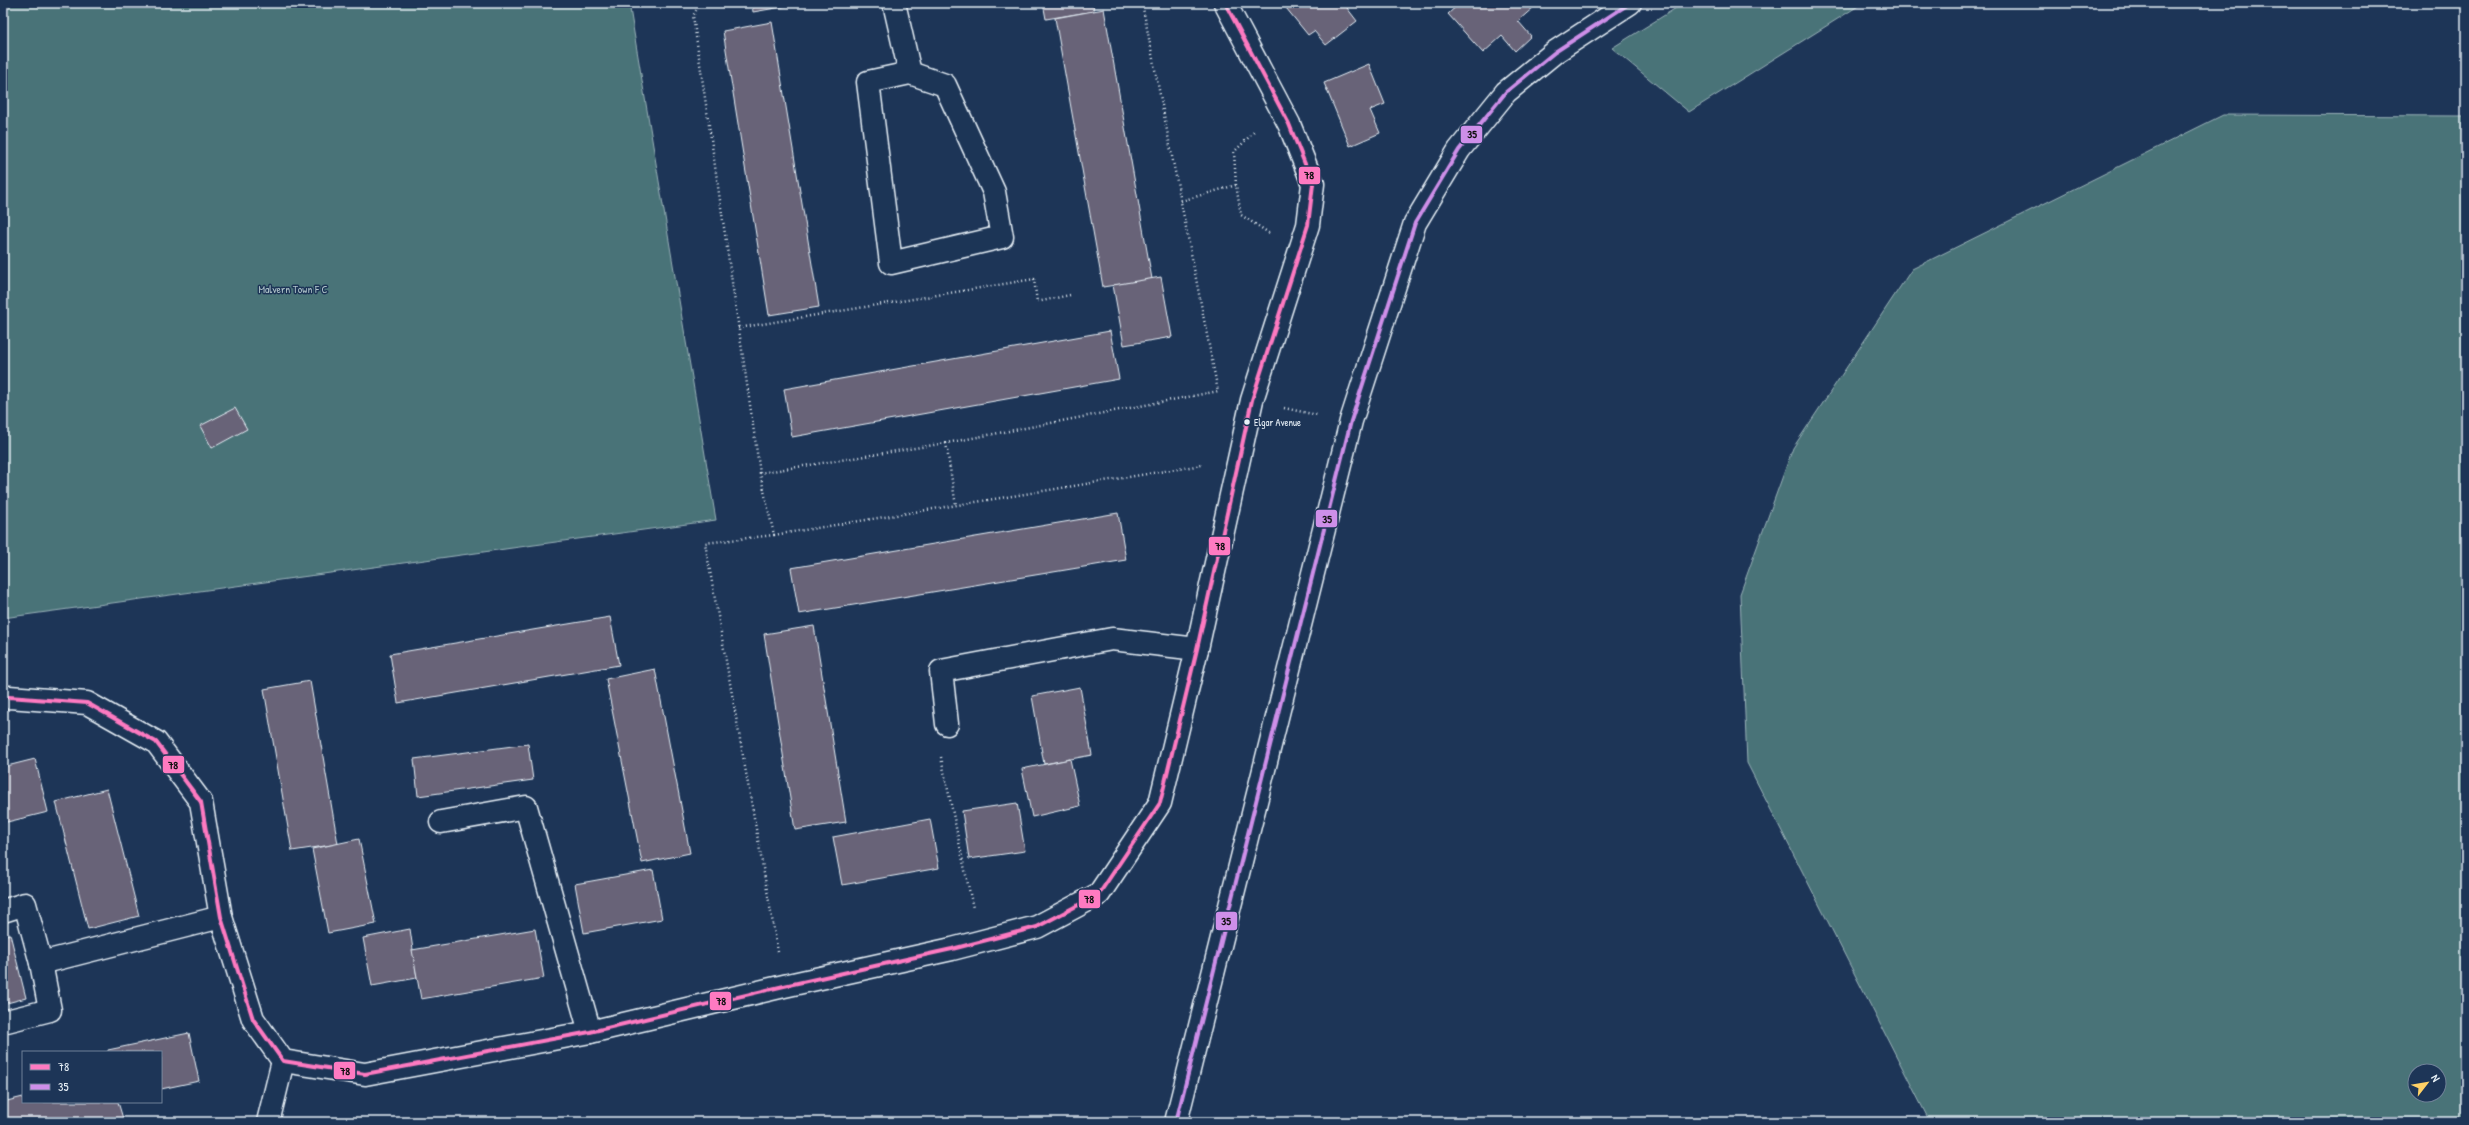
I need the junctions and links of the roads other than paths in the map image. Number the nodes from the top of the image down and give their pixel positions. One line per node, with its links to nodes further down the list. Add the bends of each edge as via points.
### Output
1 (894, 3): 4 (street)
2 (1225, 3): 5 (street, via 1283,113 1313,184 1308,225 1255,392 1238,458)
3 (1630, 3): 16 (street, via 1555,52 1506,92 1459,150 1415,223 1351,421)
4 (910, 73): 4 (street, via 868,82 891,263 1002,237 994,192 946,85)
5 (1197, 649): 7 (street, via 1112,639 941,671); 13 (street, via 1160,803 1099,894 1037,927)
6 (3, 698): 10 (street, via 87,703 156,742 201,802)
7 (948, 724)
8 (441, 822): 13 (street, via 526,807)
9 (3, 911): 11 (street, via 25,904)
10 (221, 917): 11 (street); 14 (street, via 253,1019)
11 (41, 963): 12 (street, via 50,1010)
12 (3, 1022)
13 (590, 1032): 14 (street, via 365,1074)
14 (283, 1061): 15 (street)
15 (268, 1122)
16 (1176, 1122)

